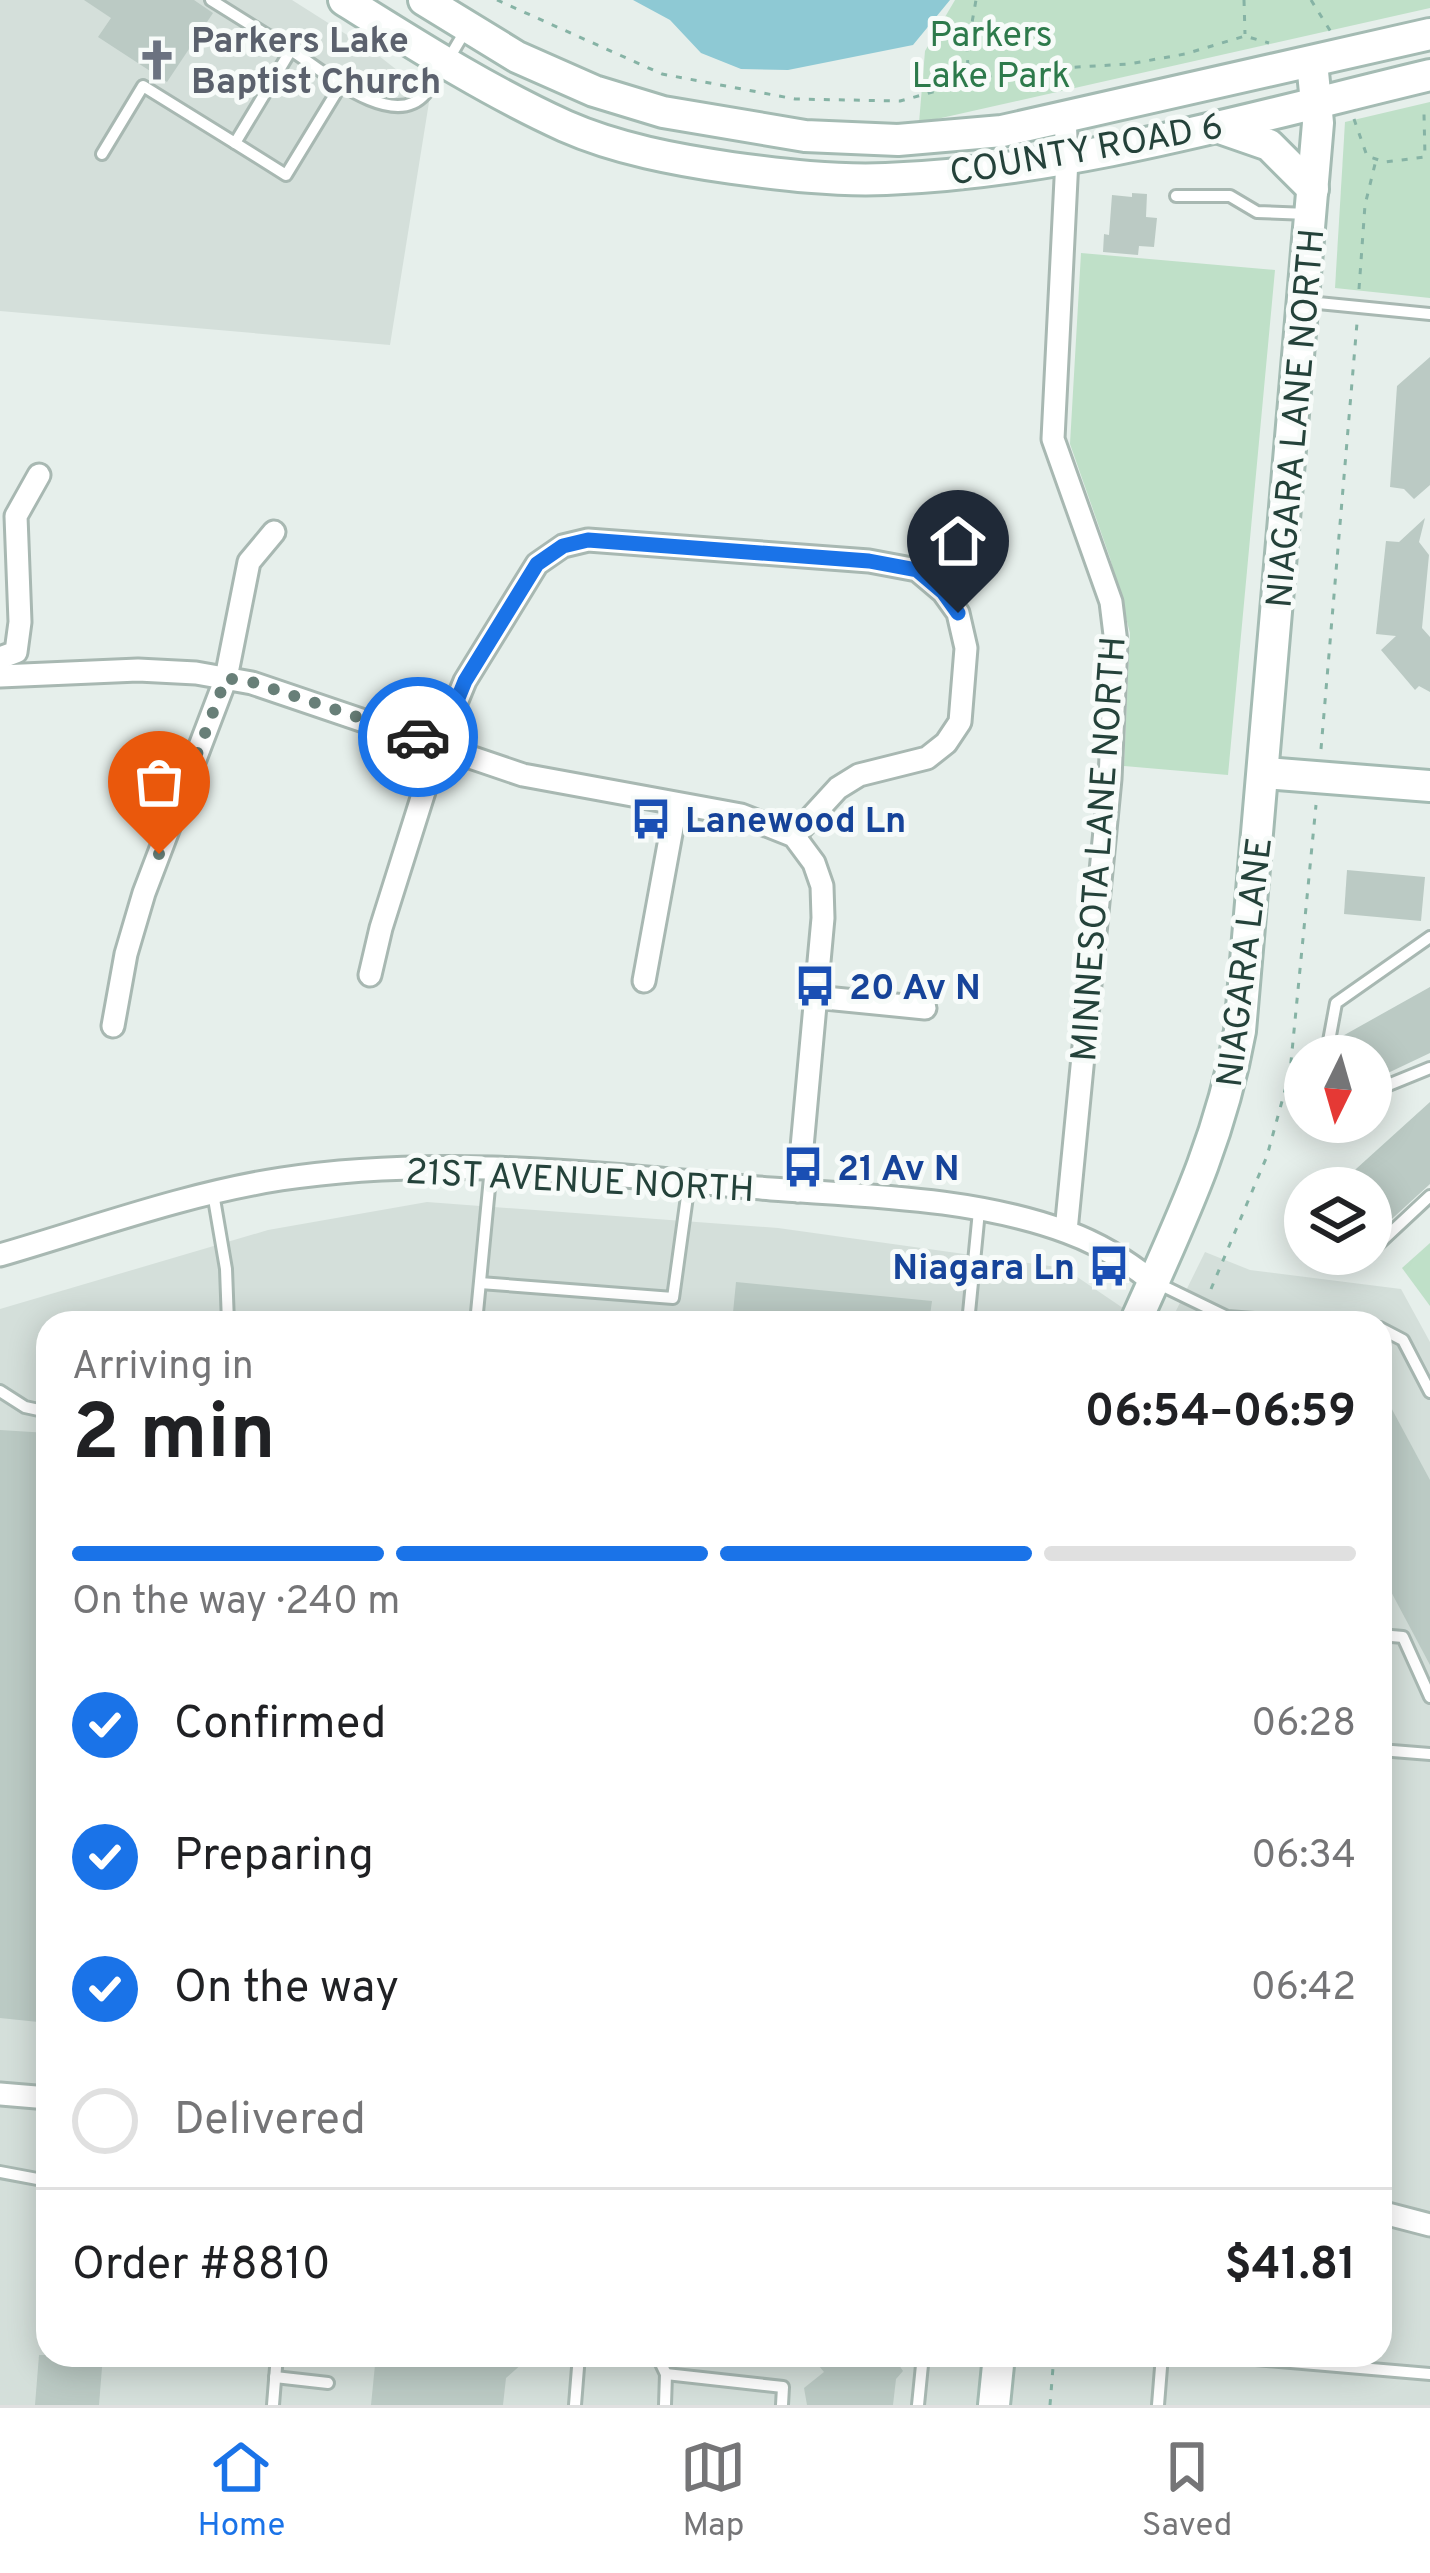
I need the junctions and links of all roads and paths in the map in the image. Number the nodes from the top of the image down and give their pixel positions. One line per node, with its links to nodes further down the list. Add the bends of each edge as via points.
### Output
1 (211, 0): 12 (lane)
2 (344, 0): 14 (main road, COUNTY ROAD 6)
3 (424, 0): 8 (main road, COUNTY ROAD 6)
4 (497, 0): 17 (path, via 662,74 796,99 899,101)
5 (976, 0): 17 (path)
6 (1244, 0): 10 (path)
7 (1311, 0): 11 (path)
8 (468, 27): 14 (lane); 22 (main road, COUNTY ROAD 6, via 594,92 731,126 898,140)
9 (1430, 34): 15 (main road, COUNTY ROAD 6)
10 (1245, 36): 13 (path); 17 (path, via 1129,64 1009,71)
11 (1336, 38)
12 (291, 50): 18 (lane); 24 (lane)
13 (1279, 52)
14 (445, 62): 18 (lane, via 422,98 405,107 390,108); 27 (main road, COUNTY ROAD 6, via 568,128 703,164 884,179)
15 (1312, 62): 19 (main road, NIAGARA LANE NORTH); 22 (main road, COUNTY ROAD 6)
16 (1430, 75): 19 (main road, COUNTY ROAD 6)
17 (970, 82)
18 (342, 83): 24 (lane, via 286,175)
19 (1317, 102): 23 (main road, COUNTY ROAD 6); 30 (main road, NIAGARA LANE NORTH)
20 (1349, 113): 28 (path)
21 (1424, 114): 26 (path)
22 (1065, 117): 27 (street, MINNESOTA LANE NORTH)
23 (1213, 126): 27 (main road, COUNTY ROAD 6); 30 (main road, via 1269,146)
24 (235, 143): 25 (lane, via 143,86)
25 (102, 154)
26 (1428, 158): 28 (path)
27 (1067, 159): 61 (street, MINNESOTA LANE NORTH, via 1053,439 1111,602 1116,643)
28 (1376, 160): 32 (path)
29 (1176, 196): 30 (lane, via 1230,196 1257,212)
30 (1312, 202): 31 (main road, NIAGARA LANE NORTH)
31 (1304, 302): 32 (lane); 41 (main road, NIAGARA LANE NORTH)
32 (1358, 306): 33 (lane); 40 (path)
33 (1430, 314)
34 (39, 476): 36 (street, via 16,516 16,652)
35 (274, 532): 38 (street, via 249,562)
36 (0, 658)
37 (0, 676): 38 (street, via 138,670)
38 (226, 678): 39 (street); 51 (street, via 143,893)
39 (439, 745): 44 (street, via 523,775); 45 (street, via 465,681 537,564 563,546 588,540 917,570 958,613 966,648 960,722 927,758 838,788); 47 (street)
40 (1321, 749)
41 (1264, 773): 42 (main road); 64 (main road, NIAGARA LANE, via 1231,1081 1209,1156)
42 (1430, 786)
43 (1316, 803): 66 (path, via 1287,1090)
44 (676, 806): 45 (street, via 741,815); 48 (street)
45 (794, 836): 49 (street, via 822,886)
46 (1430, 937): 52 (lane, via 1336,1003)
47 (370, 975)
48 (644, 981)
49 (815, 998): 50 (street); 57 (street)
50 (925, 1008)
51 (113, 1026)
52 (1330, 1035)
53 (1430, 1068): 54 (lane)
54 (1392, 1083)
55 (491, 1167): 56 (street, 21ST AVENUE NORTH); 58 (street, 21ST AVENUE NORTH, via 367,1169); 65 (lane)
56 (689, 1182): 57 (street, 21ST AVENUE NORTH); 65 (lane, via 673,1298)
57 (798, 1191): 60 (street, 21ST AVENUE NORTH)
58 (213, 1193): 63 (street, 21ST AVENUE NORTH); 67 (lane)
59 (1430, 1196): 62 (lane)
60 (979, 1211): 61 (street, 21ST AVENUE NORTH); 69 (lane)
61 (1066, 1232): 64 (street, 21ST AVENUE NORTH, via 1123,1256)
62 (1392, 1232)
63 (0, 1255)
64 (1153, 1282): 66 (lane); 70 (main road)
65 (480, 1283): 68 (lane)
66 (1202, 1308): 71 (lane)
67 (228, 1311)
68 (477, 1311)
69 (969, 1311)
70 (1140, 1311)
71 (1208, 1311)
72 (1392, 1334): 74 (lane, via 1403,1340)
73 (0, 1391): 75 (lane)
74 (1430, 1392)
75 (36, 1409)
76 (1392, 1636): 77 (lane, via 1403,1637)
77 (1430, 1697)
78 (1392, 1751): 79 (lane)
79 (1430, 1754)
80 (0, 2094): 81 (street)
81 (36, 2097)
82 (0, 2172): 83 (lane)
83 (36, 2179)
84 (1392, 2215): 85 (street)
85 (1430, 2224)
86 (276, 2367): 96 (lane)
87 (578, 2367): 99 (lane)
88 (663, 2367): 94 (lane)
89 (922, 2367): 102 (lane)
90 (997, 2367): 103 (main road)
91 (1053, 2367): 104 (path)
92 (1161, 2367): 105 (lane)
93 (1349, 2367): 95 (lane)
94 (666, 2374): 100 (lane); 101 (lane, via 783,2387)
95 (1430, 2374)
96 (275, 2377): 97 (lane); 98 (lane)
97 (328, 2383)
98 (273, 2405)
99 (575, 2405)
100 (665, 2405)
101 (782, 2405)
102 (919, 2405)
103 (994, 2405)
104 (1050, 2405)
105 (1158, 2405)

